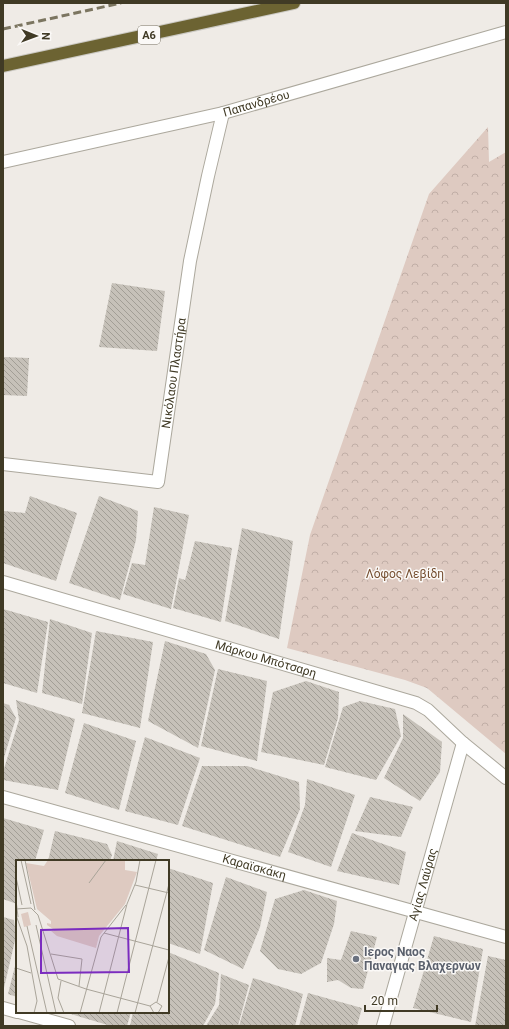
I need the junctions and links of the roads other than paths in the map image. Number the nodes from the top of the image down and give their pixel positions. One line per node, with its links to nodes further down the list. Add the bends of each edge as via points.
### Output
1 (294, 3): 3 (highway, Α6)
2 (506, 32): 4 (street, Παπανδρέου)
3 (3, 66)
4 (223, 113): 5 (street, Παπανδρέου); 6 (street, Νικόλαου Πλαστήρα, via 190,261 158,482)
5 (3, 162)
6 (3, 464)
7 (3, 582): 8 (street, Μάρκου Μπότσαρη, via 416,703 428,710)
8 (463, 743): 9 (street, Μάρκου Μπότσαρη); 11 (street, Αγίας Λαύρας)
9 (506, 778)
10 (3, 797): 11 (street, Καραϊσκάκη)
11 (415, 912): 12 (street, Καραϊσκάκη); 17 (street, Αγίας Λαύρας)
12 (506, 938)
13 (3, 1008): 14 (street)
14 (16, 1011)
15 (22, 1013): 16 (street)
16 (69, 1026)
17 (383, 1026)

